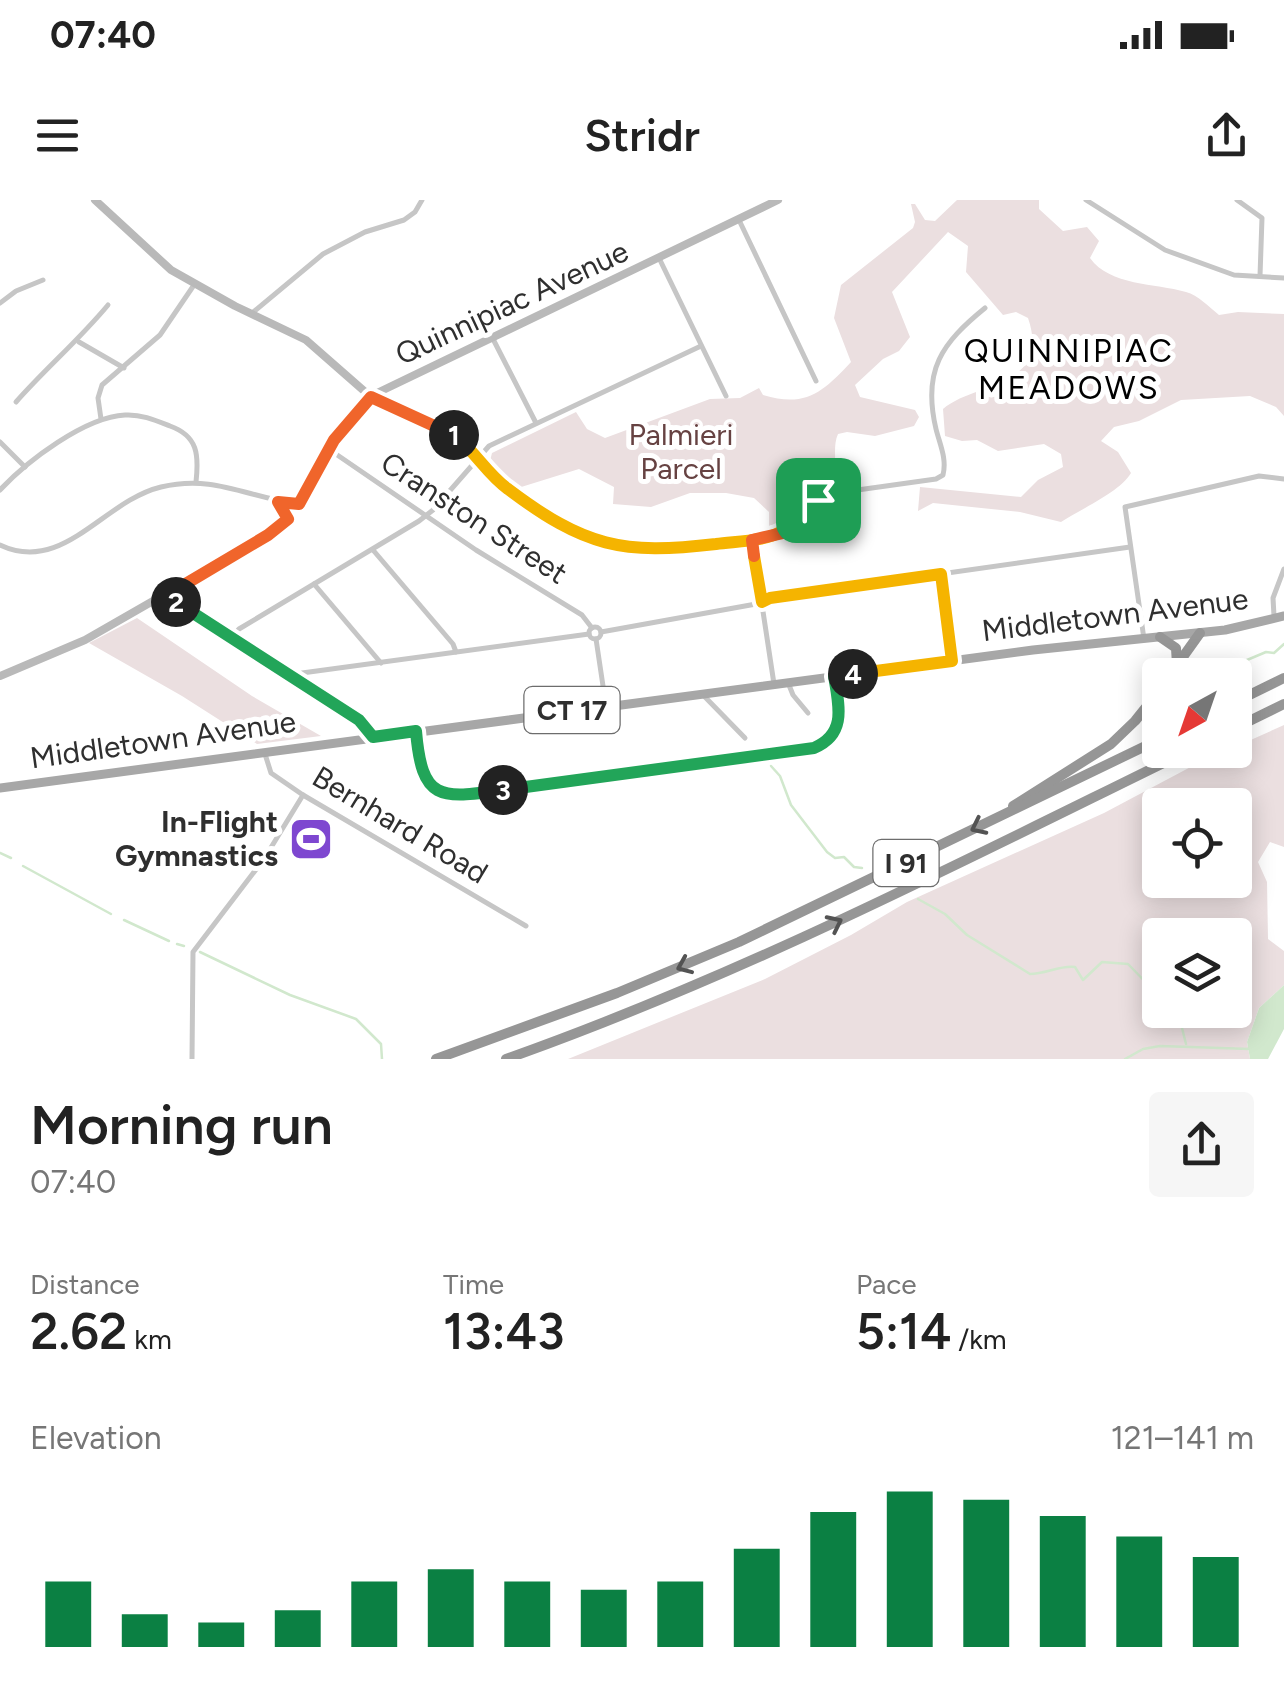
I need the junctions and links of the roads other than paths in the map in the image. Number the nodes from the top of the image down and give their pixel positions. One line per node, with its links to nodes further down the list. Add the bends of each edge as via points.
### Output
1 (95, 200): 11 (main road, via 157,260)
2 (422, 200): 15 (street, via 404,220 323,254)
3 (778, 200): 6 (main road, Quinnipiac Avenue)
4 (1086, 200): 8 (street, via 1165,250 1234,275)
5 (1237, 200): 8 (street, via 1262,218)
6 (739, 220): 7 (main road, Quinnipiac Avenue); 20 (street)
7 (659, 258): 16 (main road, Quinnipiac Avenue); 18 (street)
8 (1260, 276): 9 (street)
9 (1284, 278)
10 (44, 280): 12 (street)
11 (194, 285): 15 (main road); 19 (street, via 160,335)
12 (0, 303)
13 (108, 305): 17 (street)
14 (986, 308): 37 (street, via 950,339 934,375 944,474 832,493 818,500 798,529)
15 (252, 314): 22 (main road, via 306,340)
16 (492, 336): 22 (main road, Quinnipiac Avenue); 25 (street)
17 (78, 341): 19 (street); 23 (street)
18 (702, 346): 21 (street); 25 (street)
19 (124, 368): 24 (street, via 99,392)
20 (816, 381)
21 (726, 396)
22 (371, 397): 27 (main road, Quinnipiac Avenue); 28 (street, via 454,435)
23 (16, 402)
24 (102, 419): 29 (street); 31 (street, via 146,417 181,430 198,453)
25 (536, 424): 28 (street)
26 (0, 442): 29 (street)
27 (329, 449): 34 (main road, Quinnipiac Avenue); 35 (street, Cranston Street)
28 (477, 458): 35 (street); 37 (street, via 520,498 599,542 658,550)
29 (25, 467): 32 (street)
30 (1284, 479): 39 (street, via 1259,476 1125,507)
31 (196, 482): 33 (street); 38 (street, via 133,497 51,551 25,554)
32 (0, 490)
33 (278, 502): 34 (street); 36 (street)
34 (299, 504): 36 (main road, Quinnipiac Avenue)
35 (428, 514): 40 (street); 47 (street, Cranston Street, via 582,615)
36 (288, 519): 44 (main road, Quinnipiac Avenue)
37 (752, 540): 45 (street)
38 (0, 545)
39 (1130, 548): 42 (street); 52 (street)
40 (372, 550): 43 (street); 54 (street)
41 (1284, 569): 46 (street, via 1273,598)
42 (941, 574): 45 (street); 57 (street)
43 (314, 584): 51 (street); 58 (street)
44 (167, 595): 51 (street); 59 (main road, Quinnipiac Avenue)
45 (762, 602): 48 (street); 64 (street)
46 (1279, 618): 49 (main road, Middletown Avenue / CT 17)
47 (590, 631): 48 (street); 53 (street); 54 (street)
48 (601, 632): 53 (street)
49 (1200, 633): 50 (main road, Middletown Avenue / CT 17); 56 (highway)
50 (1160, 637): 52 (main road, Middletown Avenue / CT 17); 55 (highway, via 1176,648)
51 (231, 638): 62 (street)
52 (1144, 638): 57 (main road, Middletown Avenue / CT 17)
53 (596, 640): 68 (street)
54 (456, 652): 58 (street)
55 (1175, 658)
56 (1182, 658)
57 (952, 661): 60 (main road, Middletown Avenue / CT 17)
58 (381, 663): 62 (street)
59 (0, 676)
60 (834, 676): 63 (main road, Middletown Avenue / CT 17); 72 (street, via 838,725 814,748 467,795 443,793 425,779)
61 (1284, 678): 66 (highway)
62 (295, 679): 73 (street, via 359,720)
63 (788, 682): 64 (main road, Middletown Avenue / CT 17); 69 (street)
64 (774, 684): 65 (main road, Middletown Avenue / CT 17)
65 (702, 694): 68 (main road, Middletown Avenue / CT 17); 74 (street)
66 (1252, 694)
67 (1284, 704): 71 (highway)
68 (606, 706): 72 (main road, Middletown Avenue / CT 17)
69 (808, 713)
70 (1142, 714): 80 (highway, via 1111,744)
71 (1252, 720)
72 (416, 731): 73 (main road, Middletown Avenue / CT 17)
73 (373, 737): 76 (main road, Middletown Avenue / CT 17)
74 (746, 738)
75 (1142, 747): 80 (highway, I 91)
76 (265, 752): 78 (main road, Middletown Avenue / CT 17); 79 (street, Bernhard Road, via 271,772)
77 (1153, 768): 84 (highway, I 91, one-way to 77, via 764,956)
78 (0, 788)
79 (302, 795): 81 (street, Bernhard Road); 82 (street, via 264,859 193,952)
80 (1007, 813): 83 (highway, I 91, one-way to 83, via 690,964)
81 (526, 926)
82 (192, 1059)
83 (436, 1059)
84 (506, 1059)

